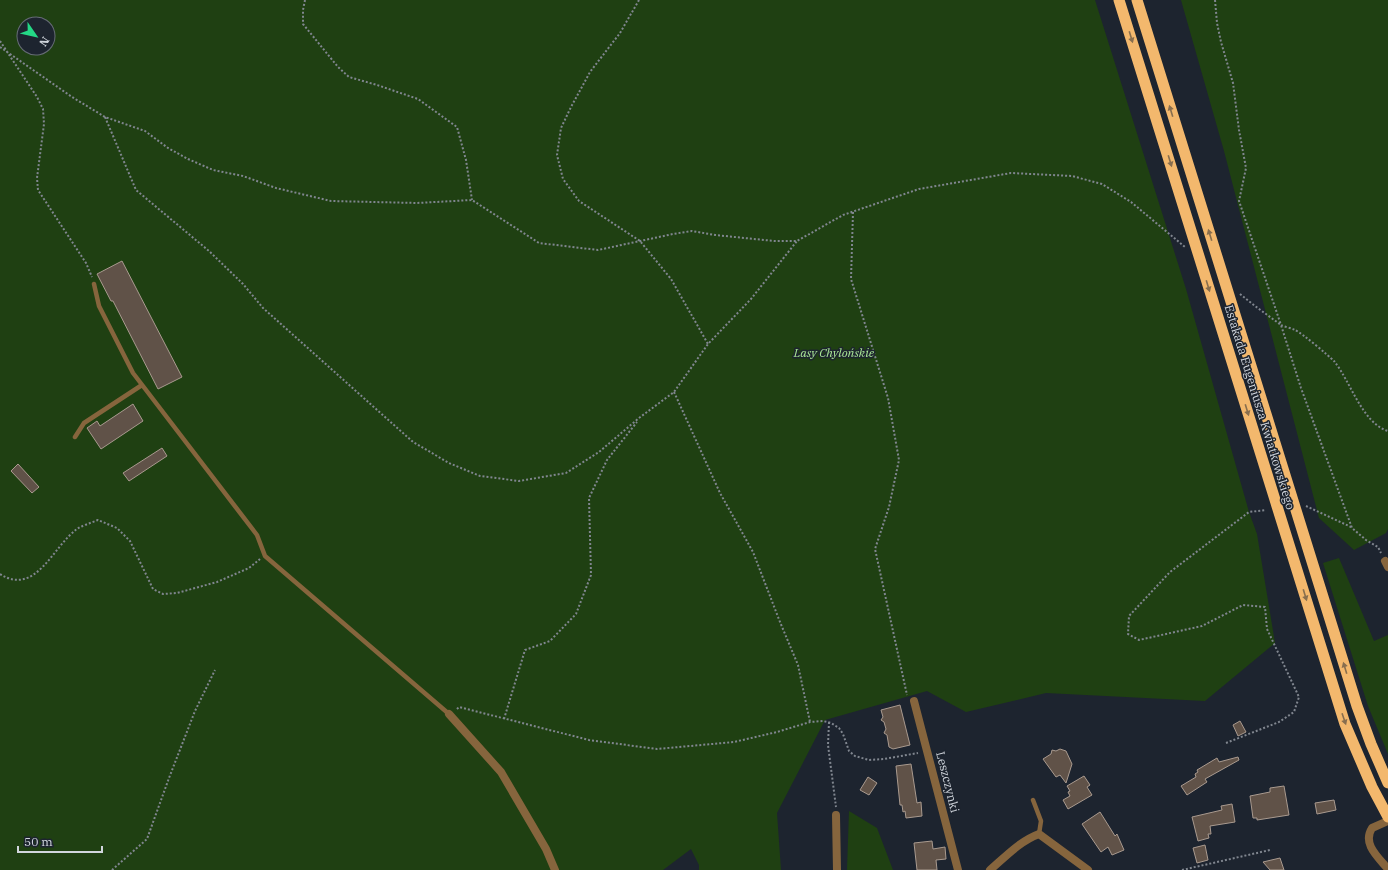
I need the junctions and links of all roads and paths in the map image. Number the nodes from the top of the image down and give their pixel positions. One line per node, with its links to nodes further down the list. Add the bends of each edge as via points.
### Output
1 (305, 0): 10 (path, via 303,24 349,77 418,99 457,127 466,160)
2 (639, 0): 12 (path, via 620,33 590,72 570,107 561,128 557,155 563,179 579,201)
3 (1119, 0): 41 (highway, Estakada Eugeniusza Kwiatkowskiego, one-way to 41, via 1343,716 1372,787)
4 (1137, 0): 38 (highway, Estakada Eugeniusza Kwiatkowskiego, one-way to 4, via 1357,706)
5 (1215, 0): 17 (path, via 1217,23 1232,83 1246,168 1239,201)
6 (0, 41): 8 (path)
7 (0, 47): 8 (path)
8 (8, 52): 9 (path); 15 (path, via 43,109 38,190 86,263)
9 (105, 117): 10 (path, via 145,132 168,148 213,170 243,176 276,188 331,202 416,203); 21 (path, via 136,190 209,251 263,308 413,442 449,463 480,476 519,481 566,473 599,452)
10 (472, 200): 12 (path, via 539,243 598,250)
11 (853, 212): 13 (path); 14 (path, via 919,189 1011,173 1072,176 1102,184 1131,202); 31 (path, via 852,280 888,398 899,460 889,507 875,549 907,696 912,696)
12 (640, 240): 13 (path, via 692,230 774,241); 18 (path, via 671,279)
13 (797, 241): 18 (path, via 751,299)
14 (1187, 249)
15 (94, 284): 19 (lane, via 99,306 133,373)
16 (1238, 292): 17 (path)
17 (1281, 325): 22 (path, via 1296,331 1333,361 1367,416); 26 (path)
18 (708, 344): 20 (path)
19 (142, 385): 23 (lane, via 84,423); 27 (lane, via 257,535)
20 (674, 392): 21 (path); 34 (path, via 720,493 754,552 798,665)
21 (639, 418): 33 (path, via 608,460 589,498 591,575 576,614 550,641 525,650)
22 (1388, 431)
23 (75, 437)
24 (1304, 505): 26 (path)
25 (1272, 509): 36 (path, via 1249,512 1170,572 1130,616 1128,634 1139,640 1202,626 1243,605 1265,607 1267,629 1299,696 1294,712 1279,722)
26 (1352, 528): 28 (path, via 1378,547)
27 (265, 556): 29 (path, via 249,568 217,582 177,593 163,594 153,589 130,541 117,528 98,520 78,528 64,540 42,568 25,580 9,579); 32 (lane)
28 (1386, 564)
29 (0, 574)
30 (215, 670): 46 (path, via 195,711 147,839)
31 (914, 701): 37 (street, Leszczynki)
32 (449, 714): 33 (path, via 459,707); 47 (street, via 501,772 546,849)
33 (504, 719): 34 (path, via 589,740 657,749 734,742)
34 (810, 722): 35 (path)
35 (829, 722): 37 (path, via 839,728 855,756 868,760); 40 (path, via 828,745)
36 (1226, 743)
37 (927, 752): 49 (street, Leszczynki)
38 (1388, 783)
39 (1033, 800): 43 (lane, via 1041,821)
40 (836, 815): 48 (street)
41 (1388, 817)
42 (1388, 821): 45 (street, via 1372,828 1368,839 1370,846)
43 (1039, 834): 50 (street, via 1031,837); 51 (street)
44 (1270, 850): 52 (path)
45 (1388, 869)
46 (112, 870)
47 (555, 870)
48 (837, 870)
49 (958, 870)
50 (990, 870)
51 (1088, 870)
52 (1182, 870)

